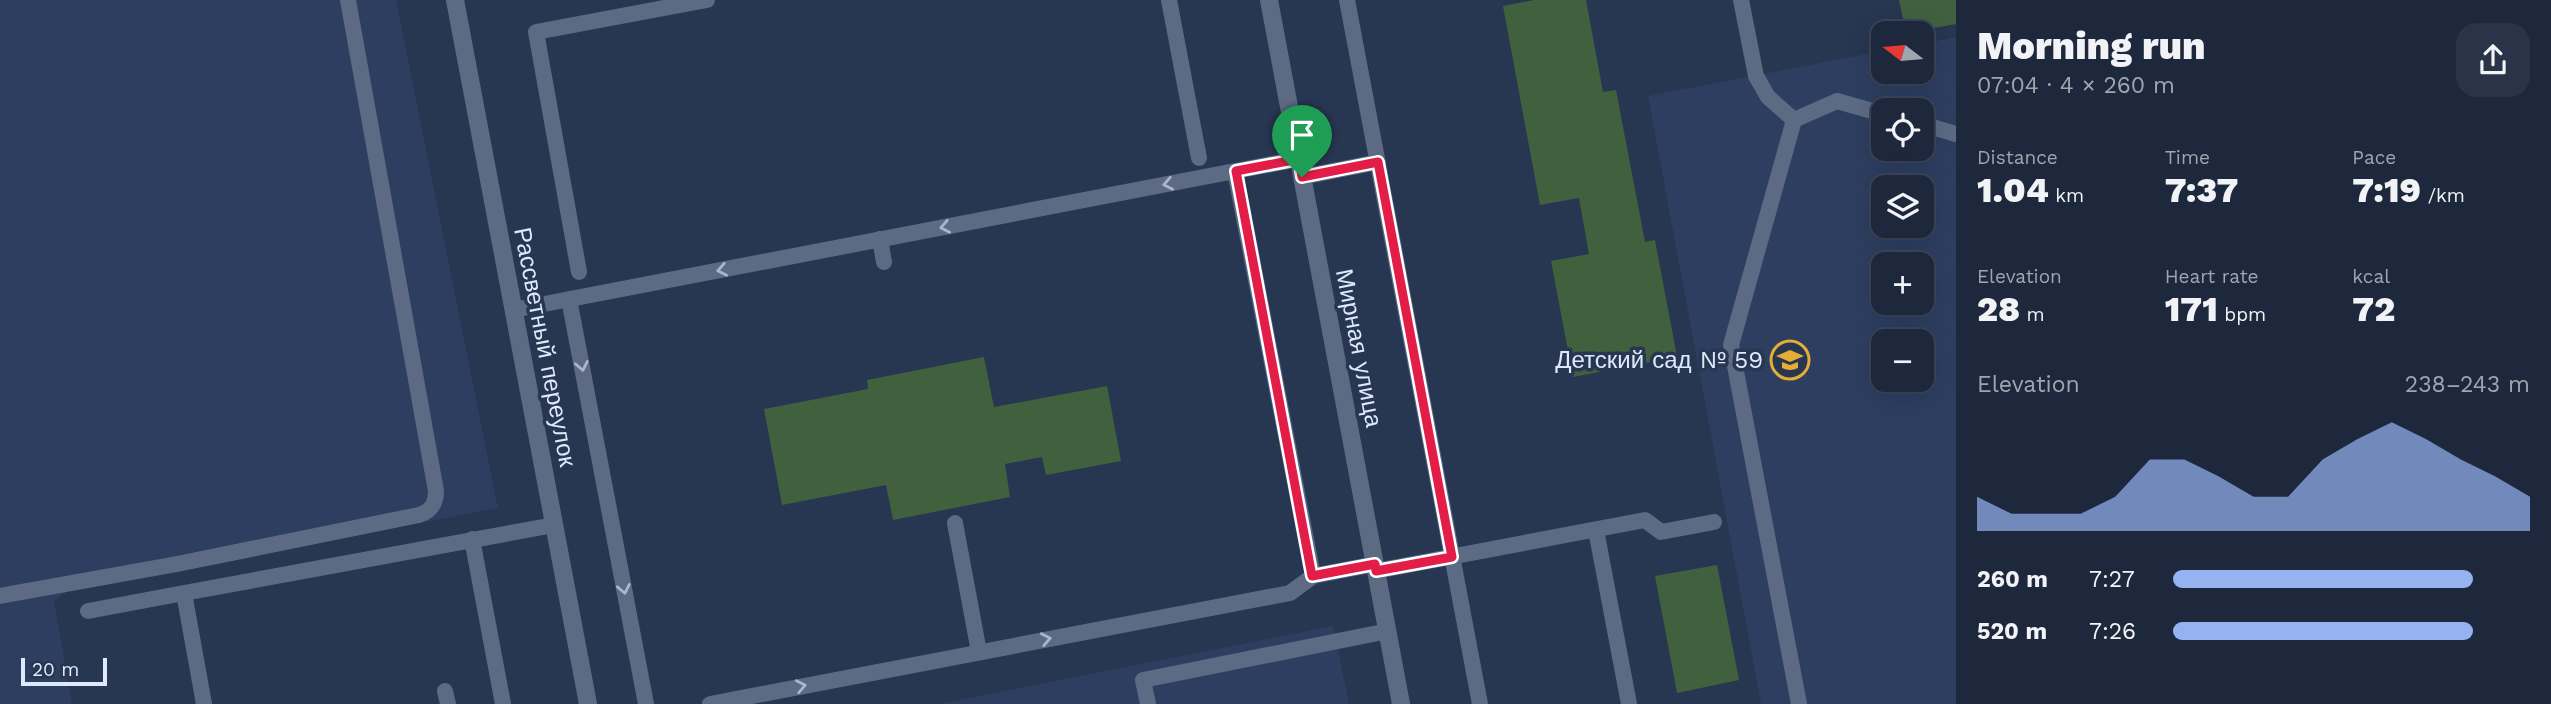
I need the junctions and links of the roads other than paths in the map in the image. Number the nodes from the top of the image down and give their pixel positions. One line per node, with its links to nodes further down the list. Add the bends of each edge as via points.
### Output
1 (348, 0): 30 (lane, via 436,491 434,504 419,515)
2 (455, 0): 20 (street, Рассветный переулок)
3 (707, 0): 18 (lane, via 536,32)
4 (1169, 0): 12 (lane)
5 (1269, 0): 14 (street, Мирная улица)
6 (1347, 0): 13 (lane)
7 (1741, 0): 9 (lane, via 1756,76 1768,97)
8 (1871, 111): 9 (lane, via 1837,101)
9 (1794, 120): 43 (lane, via 1731,345)
10 (1934, 128): 11 (lane)
11 (1956, 134)
12 (1199, 158)
13 (1378, 162): 14 (lane); 26 (lane)
14 (1301, 168): 15 (lane); 27 (street, Мирная улица)
15 (1236, 171): 16 (lane, one-way to 16); 28 (lane)
16 (880, 239): 17 (lane); 19 (lane, one-way to 19)
17 (884, 262)
18 (579, 272)
19 (569, 299): 20 (lane); 37 (lane, one-way to 37)
20 (513, 310): 23 (street, Рассветный переулок)
21 (1714, 522): 24 (lane, via 1661,532 1645,520)
22 (955, 523): 33 (lane)
23 (554, 524): 25 (lane); 36 (street, Рассветный переулок)
24 (1596, 530): 26 (lane); 42 (lane)
25 (472, 540): 29 (lane); 35 (lane)
26 (1452, 557): 27 (lane); 41 (lane)
27 (1376, 568): 28 (lane); 32 (street, Мирная улица)
28 (1312, 576): 33 (lane, one-way to 28, via 1290,593)
29 (184, 593): 31 (lane); 34 (lane)
30 (0, 596)
31 (88, 611)
32 (1388, 631): 39 (lane, via 1143,680); 40 (street, Мирная улица)
33 (979, 652): 38 (lane, one-way to 33)
34 (204, 704)
35 (503, 704)
36 (588, 704)
37 (646, 704)
38 (710, 704)
39 (1147, 704)
40 (1401, 704)
41 (1480, 704)
42 (1629, 704)
43 (1799, 704)

